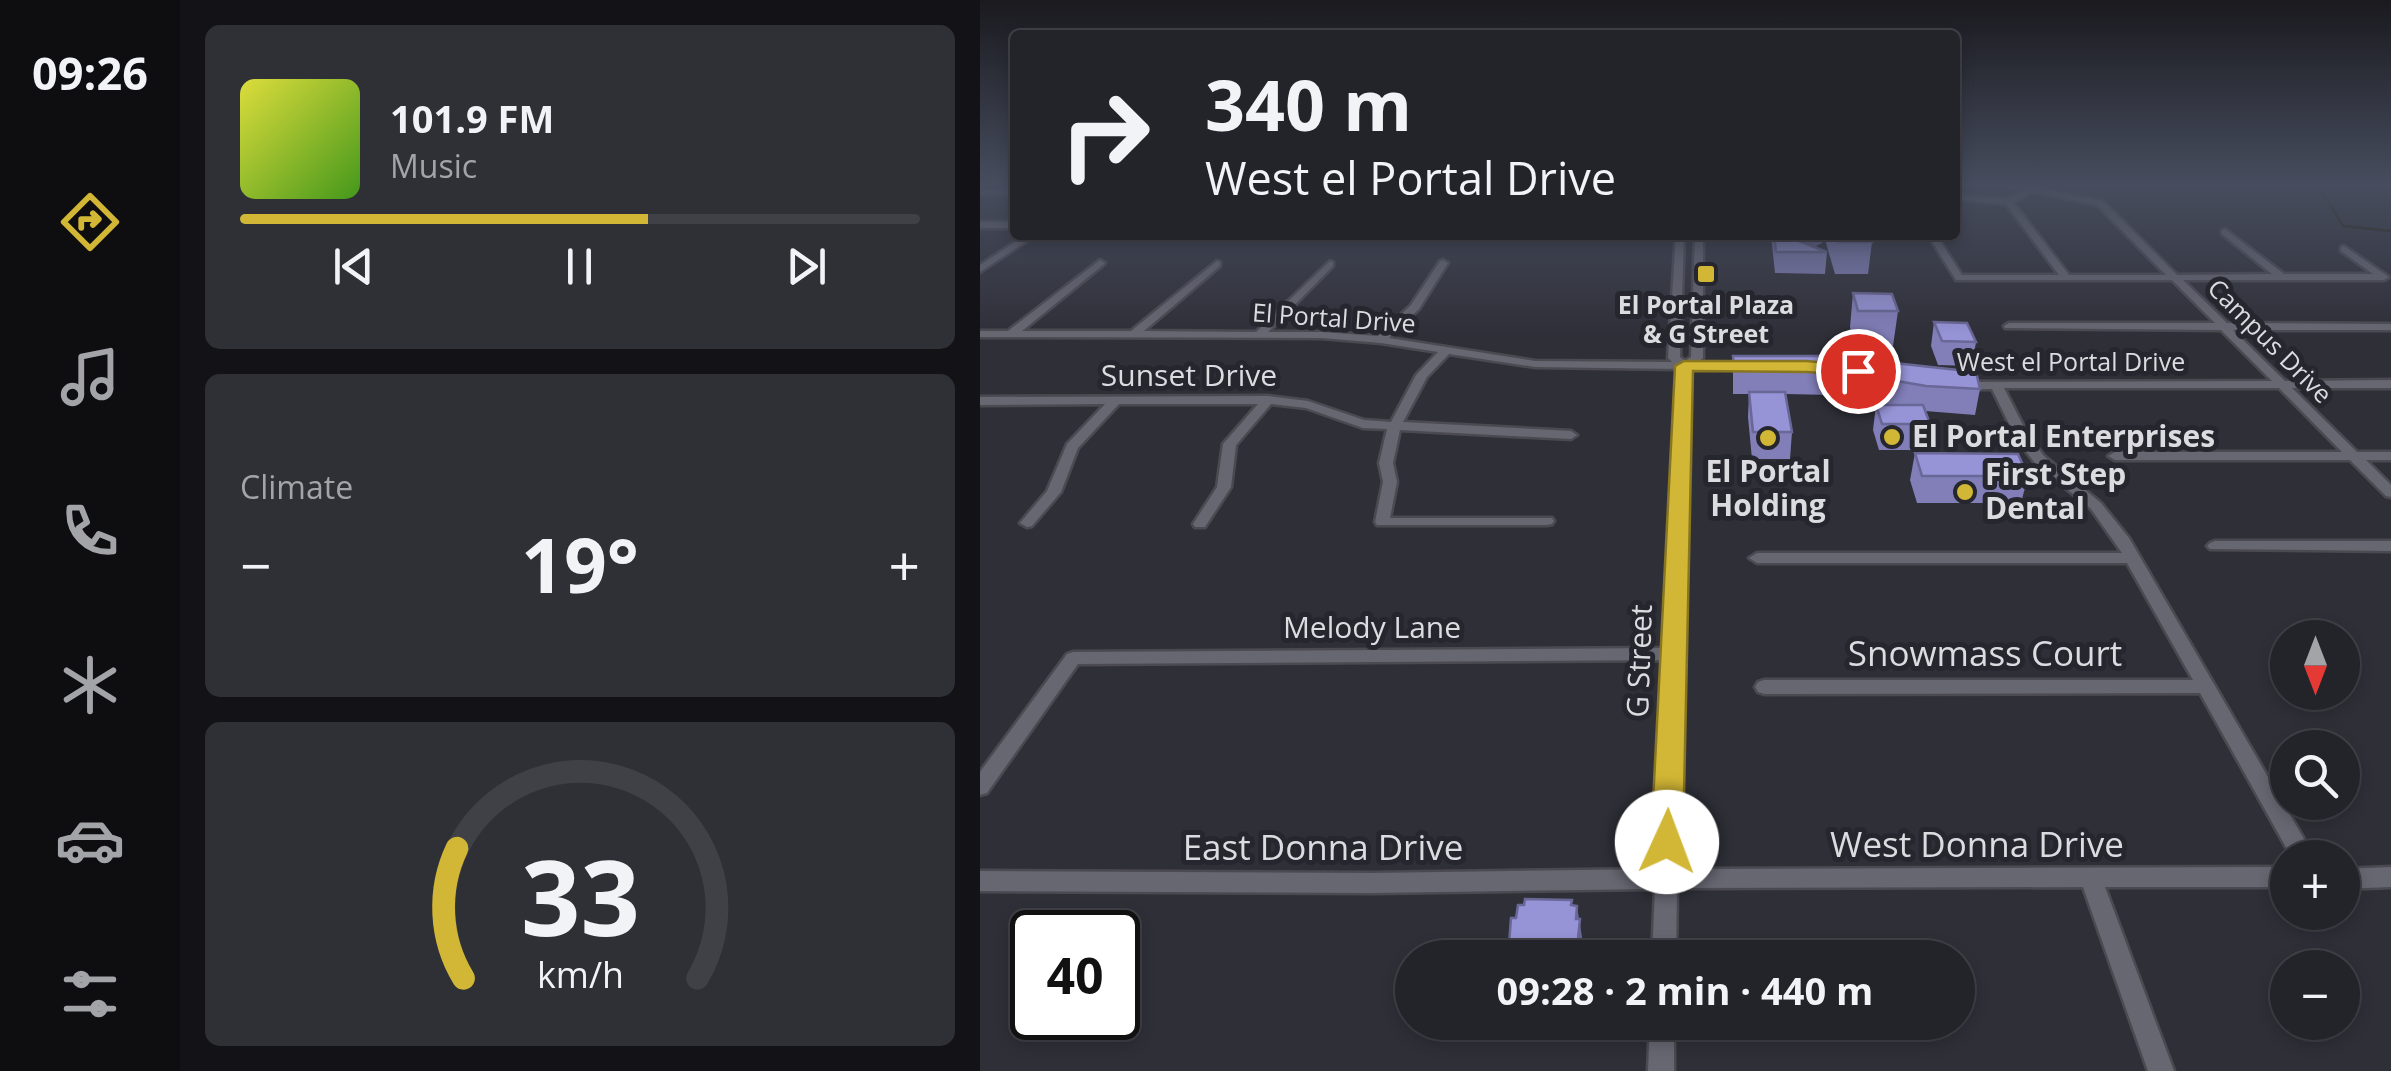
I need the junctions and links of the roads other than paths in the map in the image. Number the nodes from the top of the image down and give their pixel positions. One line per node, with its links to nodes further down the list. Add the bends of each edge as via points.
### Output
1 (2034, 235): 15 (street)
2 (2132, 235): 14 (street, Campus Drive)
3 (2229, 235): 16 (street)
4 (1024, 240): 13 (street)
5 (1680, 240): 26 (street, G Street, via 1674,358)
6 (1699, 240): 26 (street, G Street, via 1698,358)
7 (1935, 240): 15 (street, via 1960,278)
8 (2344, 249): 16 (street, via 2384,278)
9 (1100, 263): 21 (street)
10 (1443, 263): 24 (street, via 1415,307)
11 (1217, 264): 22 (street)
12 (1330, 264): 23 (street)
13 (982, 266)
14 (2174, 277): 15 (street); 16 (street); 18 (street, Campus Drive)
15 (2066, 278)
16 (2281, 278)
17 (2008, 326): 18 (street)
18 (2224, 327): 19 (street); 31 (street, Campus Drive)
19 (2391, 327)
20 (980, 334): 21 (street, El Portal Drive)
21 (1011, 334): 22 (street, El Portal Drive)
22 (1135, 334): 23 (street, El Portal Drive)
23 (1260, 334): 24 (street, El Portal Drive)
24 (1381, 340): 25 (street, El Portal Drive)
25 (1445, 351): 26 (street, El Portal Drive, via 1535,364); 37 (street, via 1422,375)
26 (1684, 366): 27 (street); 50 (street, G Street)
27 (1772, 366)
28 (1807, 366): 29 (street)
29 (1905, 380)
30 (1938, 384): 33 (street, West el Portal Drive)
31 (2280, 384): 32 (street, West el Portal Drive); 33 (street, West el Portal Drive); 40 (street, Campus Drive)
32 (2391, 384)
33 (1996, 386): 49 (street, via 2039,459 2096,506)
34 (1115, 400): 35 (street, Sunset Drive); 36 (street, Sunset Drive); 44 (street, via 1072,447 1054,492)
35 (1268, 400): 37 (street, Sunset Drive); 45 (street, via 1230,444 1224,487)
36 (980, 401)
37 (1394, 427): 38 (street, Sunset Drive); 43 (street, via 1382,522)
38 (1571, 435)
39 (2115, 456): 40 (street)
40 (2354, 456): 41 (street); 42 (street, Campus Drive)
41 (2391, 456)
42 (2391, 493)
43 (1547, 522)
44 (1027, 523)
45 (1200, 524)
46 (2215, 546): 47 (street)
47 (2391, 546)
48 (1758, 558): 49 (street)
49 (2133, 558): 51 (street)
50 (1672, 654): 53 (street, Melody Lane, via 1073,658); 59 (street, G Street)
51 (2206, 686): 52 (street, Snowmass Court); 54 (street)
52 (1764, 687)
53 (980, 787)
54 (2294, 840)
55 (2391, 877): 58 (street)
56 (2090, 878): 57 (street, West Donna Drive); 59 (street, West Donna Drive); 64 (street)
57 (2270, 878)
58 (2360, 878)
59 (1666, 880): 60 (street, East Donna Drive); 61 (street, G Street)
60 (980, 881)
61 (1664, 940)
62 (1662, 1040): 63 (street)
63 (1661, 1071)
64 (2160, 1071)

